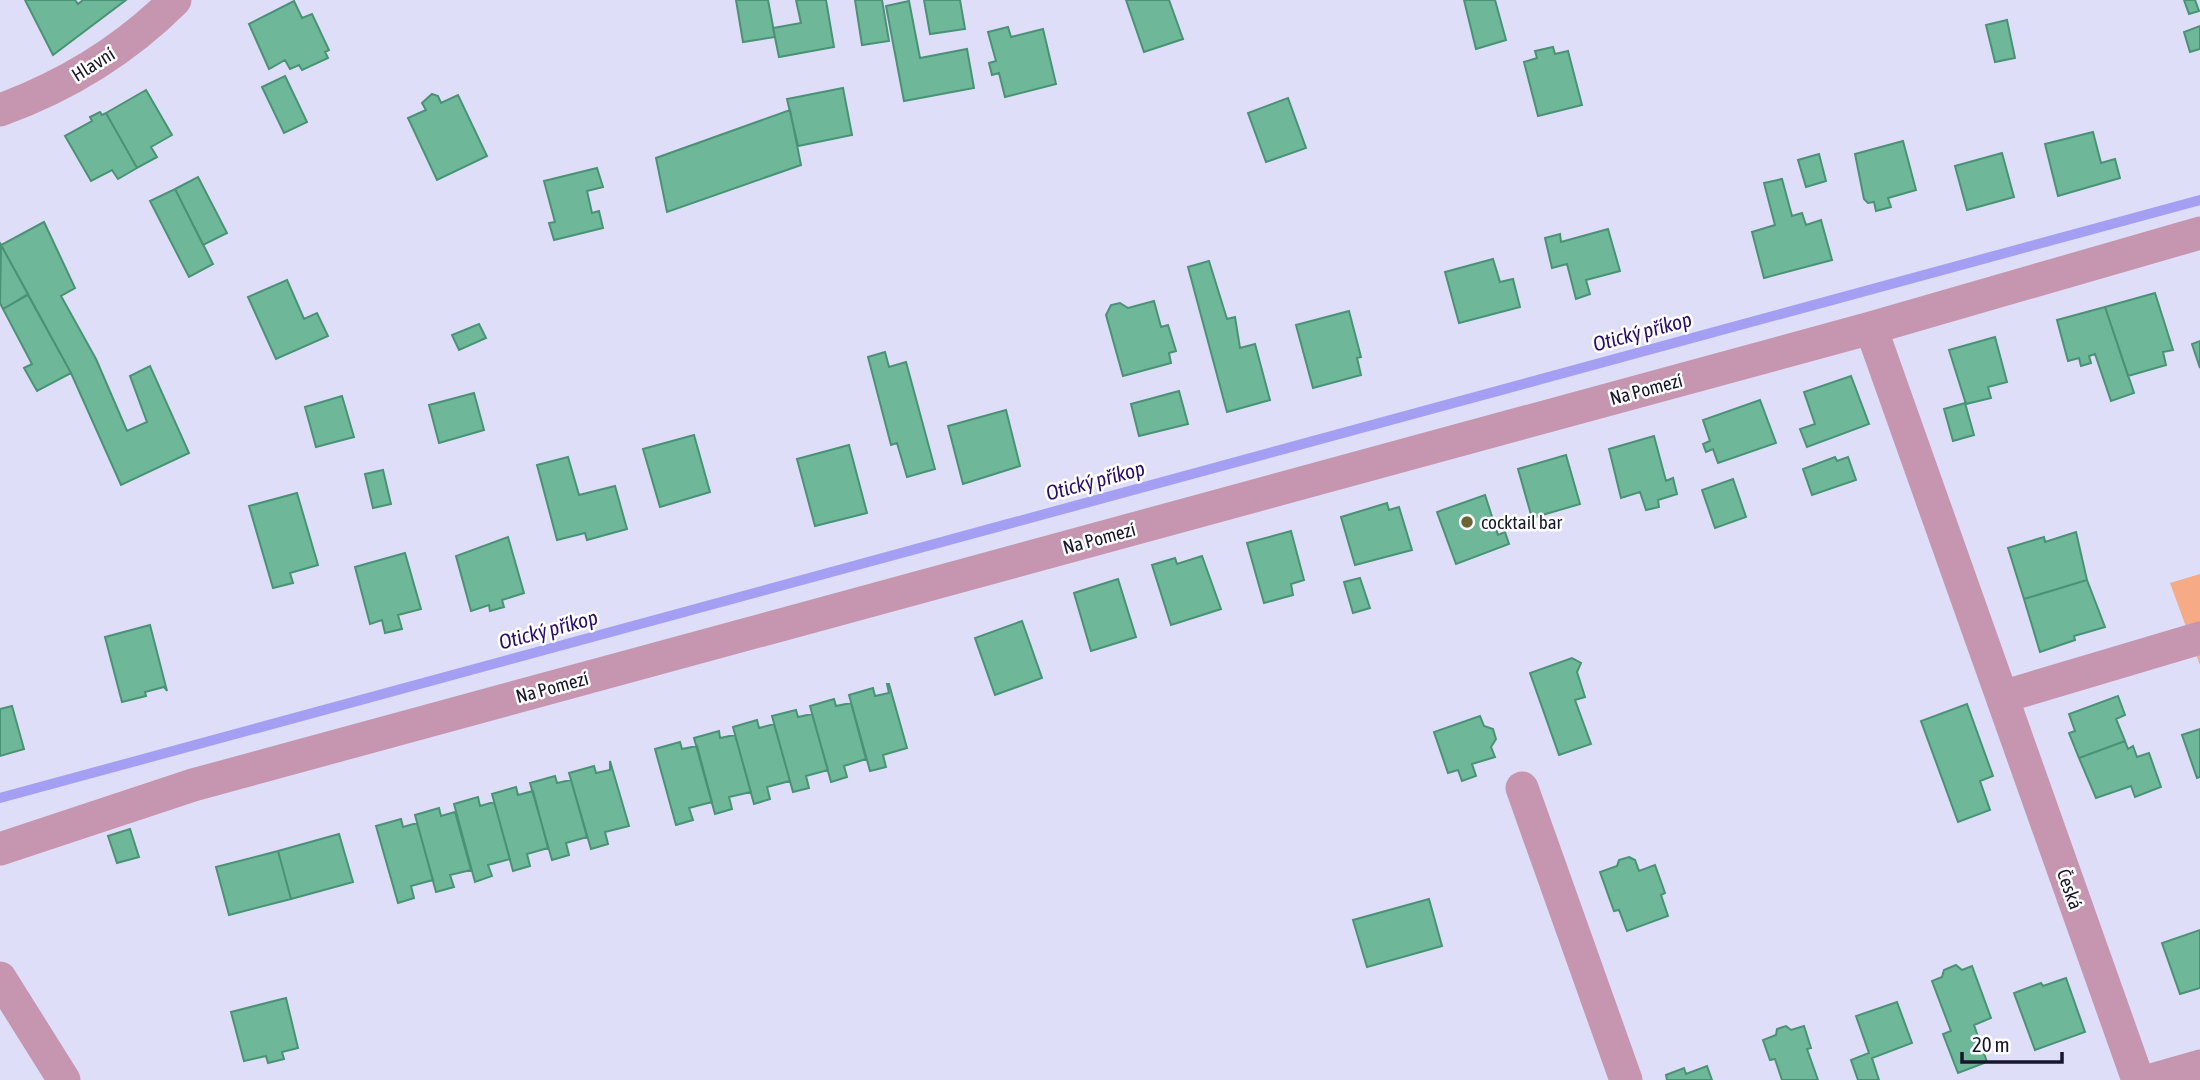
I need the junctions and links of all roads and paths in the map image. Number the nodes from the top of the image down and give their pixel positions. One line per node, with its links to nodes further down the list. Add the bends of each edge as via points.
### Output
1 (175, 0): 2 (street, Hlavní, via 129,41 72,79)
2 (0, 110)
3 (2200, 233): 4 (street, Na Pomezí)
4 (1871, 328): 6 (street, Česká); 8 (street, Na Pomezí, via 193,785)
5 (2200, 638): 6 (street)
6 (2002, 697): 13 (street, Česká)
7 (1522, 788): 12 (street)
8 (0, 849)
9 (0, 978): 11 (street)
10 (2200, 1066): 14 (street)
11 (64, 1080)
12 (1626, 1080)
13 (2138, 1080)
14 (2151, 1080)

